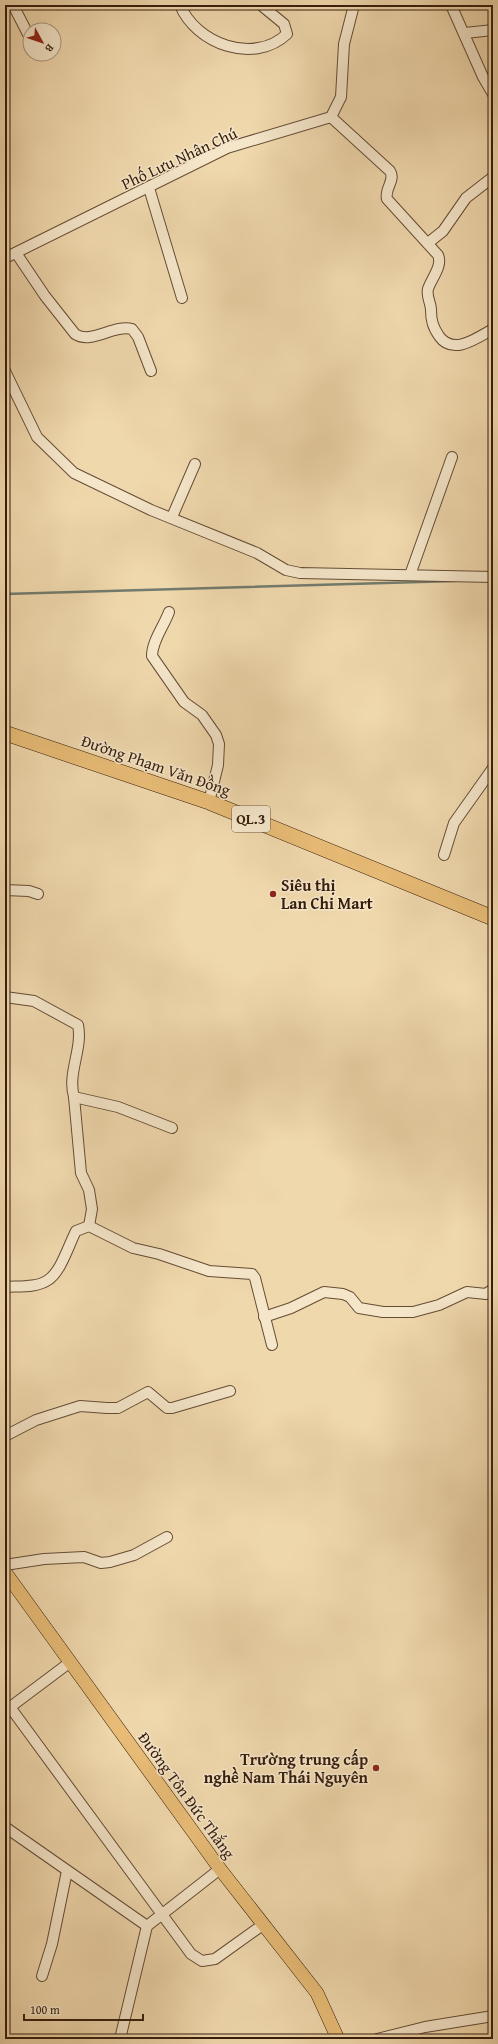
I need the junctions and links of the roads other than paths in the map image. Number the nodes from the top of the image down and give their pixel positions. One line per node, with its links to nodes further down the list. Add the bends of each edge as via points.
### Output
1 (13, 5): 6 (street)
2 (180, 5): 3 (street, via 185,16 225,47 250,50 278,42 286,34 284,24)
3 (261, 5)
4 (354, 5): 10 (street, via 344,44 341,96)
5 (451, 5): 8 (street)
6 (22, 22)
7 (493, 30): 8 (street)
8 (465, 32): 9 (street, via 483,77)
9 (493, 94)
10 (331, 117): 12 (street, Phố Lưu Nhân Chú, via 227,148); 13 (street, via 390,171 392,178 386,192 387,199)
11 (493, 177): 13 (street, via 466,198 443,231)
12 (149, 188): 14 (street, Phố Lưu Nhân Chú); 16 (street)
13 (428, 243): 17 (street, via 439,259 428,294 431,322 443,341 452,345 465,344)
14 (16, 253): 15 (street, Phố Lưu Nhân Chú); 19 (street, via 75,334 87,337 125,327 132,328)
15 (5, 258)
16 (182, 298)
17 (493, 329)
18 (5, 371): 22 (street, via 37,437 74,473 151,510)
19 (151, 371)
20 (452, 457): 23 (street)
21 (195, 464): 22 (street)
22 (172, 517): 23 (street, via 257,553 293,572)
23 (410, 574): 24 (street)
24 (493, 577)
25 (169, 612): 28 (street, via 155,640 152,656 184,702 202,715 216,735 219,744 218,765)
26 (5, 733): 28 (highway, Đường Phạm Văn Đồng / QL.3)
27 (493, 768): 29 (street, via 454,823)
28 (210, 802): 32 (highway, Đường Phạm Văn Đồng / QL.3)
29 (444, 855)
30 (5, 890): 31 (street)
31 (38, 894)
32 (493, 918)
33 (5, 998): 34 (street, via 34,1001 78,1025 80,1034 71,1086)
34 (74, 1097): 35 (street, via 118,1107); 36 (street, via 82,1173 92,1209)
35 (172, 1128)
36 (89, 1226): 37 (street, via 76,1231 59,1267 49,1280); 39 (street, via 133,1248 209,1271 252,1274)
37 (5, 1287)
38 (493, 1289): 39 (street, via 486,1294 467,1292 439,1305 413,1312 383,1312 359,1308 350,1297 324,1292 291,1308)
39 (264, 1317): 40 (street)
40 (272, 1345)
41 (230, 1392): 42 (street, via 167,1408 148,1392 118,1408 80,1406 36,1420)
42 (5, 1436)
43 (167, 1537): 44 (street, via 134,1555 102,1563 84,1557 44,1558)
44 (5, 1565)
45 (5, 1572): 46 (main road, Đường Tôn Đức Thắng)
46 (69, 1663): 47 (street); 49 (main road, Đường Tôn Đức Thắng)
47 (8, 1709): 51 (street)
48 (5, 1827): 50 (street)
49 (220, 1869): 51 (street); 52 (main road, Đường Tôn Đức Thắng)
50 (67, 1871): 53 (street); 54 (street, via 52,1944)
51 (161, 1915): 52 (street, via 191,1954 202,1961 215,1959); 53 (street)
52 (264, 1924): 57 (main road, Đường Tôn Đức Thắng, via 316,1993)
53 (147, 1926): 56 (street)
54 (42, 1976)
55 (493, 2016): 58 (street, via 431,2026)
56 (120, 2039)
57 (338, 2039)
58 (377, 2039)

